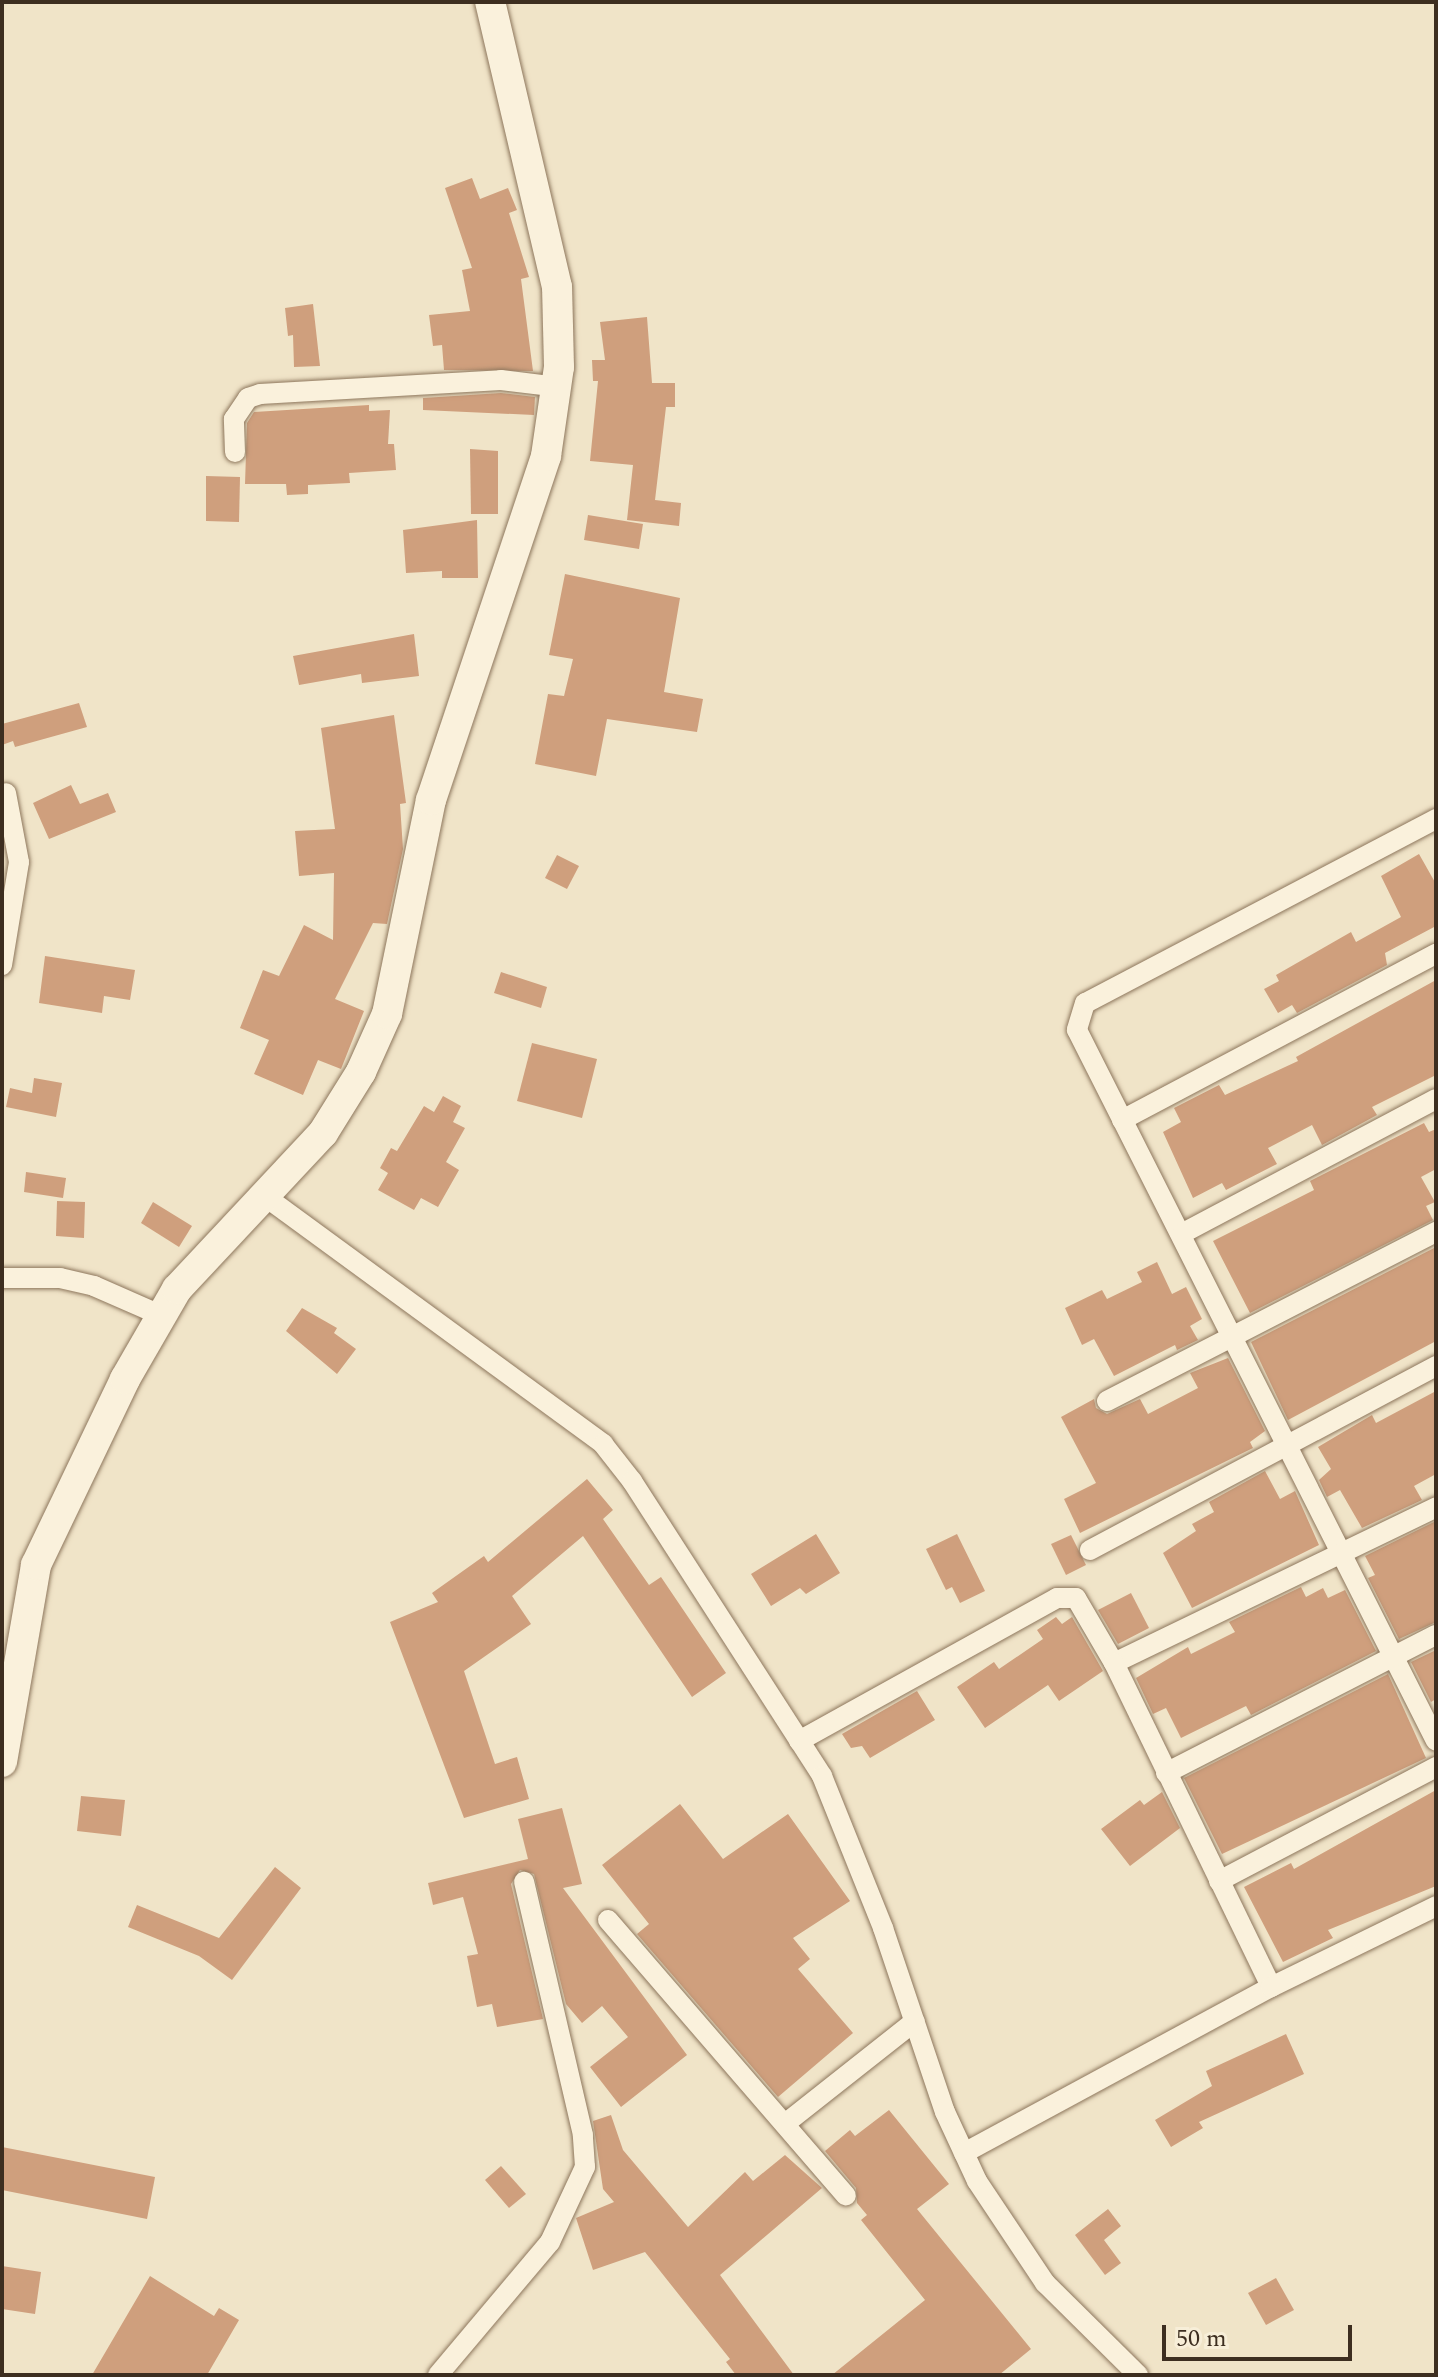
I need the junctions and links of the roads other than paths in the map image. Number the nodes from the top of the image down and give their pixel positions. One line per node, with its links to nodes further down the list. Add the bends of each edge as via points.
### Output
1 (490, 2): 2 (street, via 557,287)
2 (558, 387): 3 (street, via 501,380 260,394 248,398 234,419); 10 (street, via 532,502 431,800 387,1014 343,1104)
3 (235, 452)
4 (6, 793): 7 (street, via 19,862)
5 (1436, 819): 9 (street, via 1085,1003 1077,1030)
6 (1436, 954): 9 (street)
7 (2, 965)
8 (1436, 1099): 12 (street)
9 (1122, 1120): 12 (street)
10 (266, 1197): 14 (street, via 198,1265); 25 (street, via 603,1444)
11 (1436, 1232): 15 (street)
12 (1183, 1233): 15 (street)
13 (2, 1278): 14 (street, via 60,1278 94,1286)
14 (160, 1315): 27 (street, via 36,1565)
15 (1233, 1336): 17 (street); 18 (street)
16 (1436, 1366): 18 (street)
17 (1107, 1401)
18 (1286, 1446): 20 (street); 21 (street)
19 (1436, 1507): 21 (street)
20 (1090, 1550)
21 (1343, 1555): 23 (street); 24 (street)
22 (1436, 1635): 23 (street)
23 (1395, 1656): 26 (street); 29 (street)
24 (1114, 1663): 25 (street, via 1080,1602 1057,1598); 29 (street)
25 (799, 1741): 35 (street, via 838,1810)
26 (1436, 1741)
27 (2, 1762)
28 (1436, 1767): 30 (street)
29 (1166, 1773): 30 (street)
30 (1219, 1881): 34 (street)
31 (524, 1882): 39 (street, via 583,2135 585,2167 550,2242)
32 (1436, 1906): 34 (street)
33 (608, 1920): 36 (street)
34 (1271, 1987): 37 (street)
35 (915, 2021): 36 (street); 37 (street)
36 (786, 2123): 38 (street)
37 (964, 2153): 40 (street, via 1045,2283)
38 (846, 2196)
39 (438, 2375)
40 (1138, 2375)

